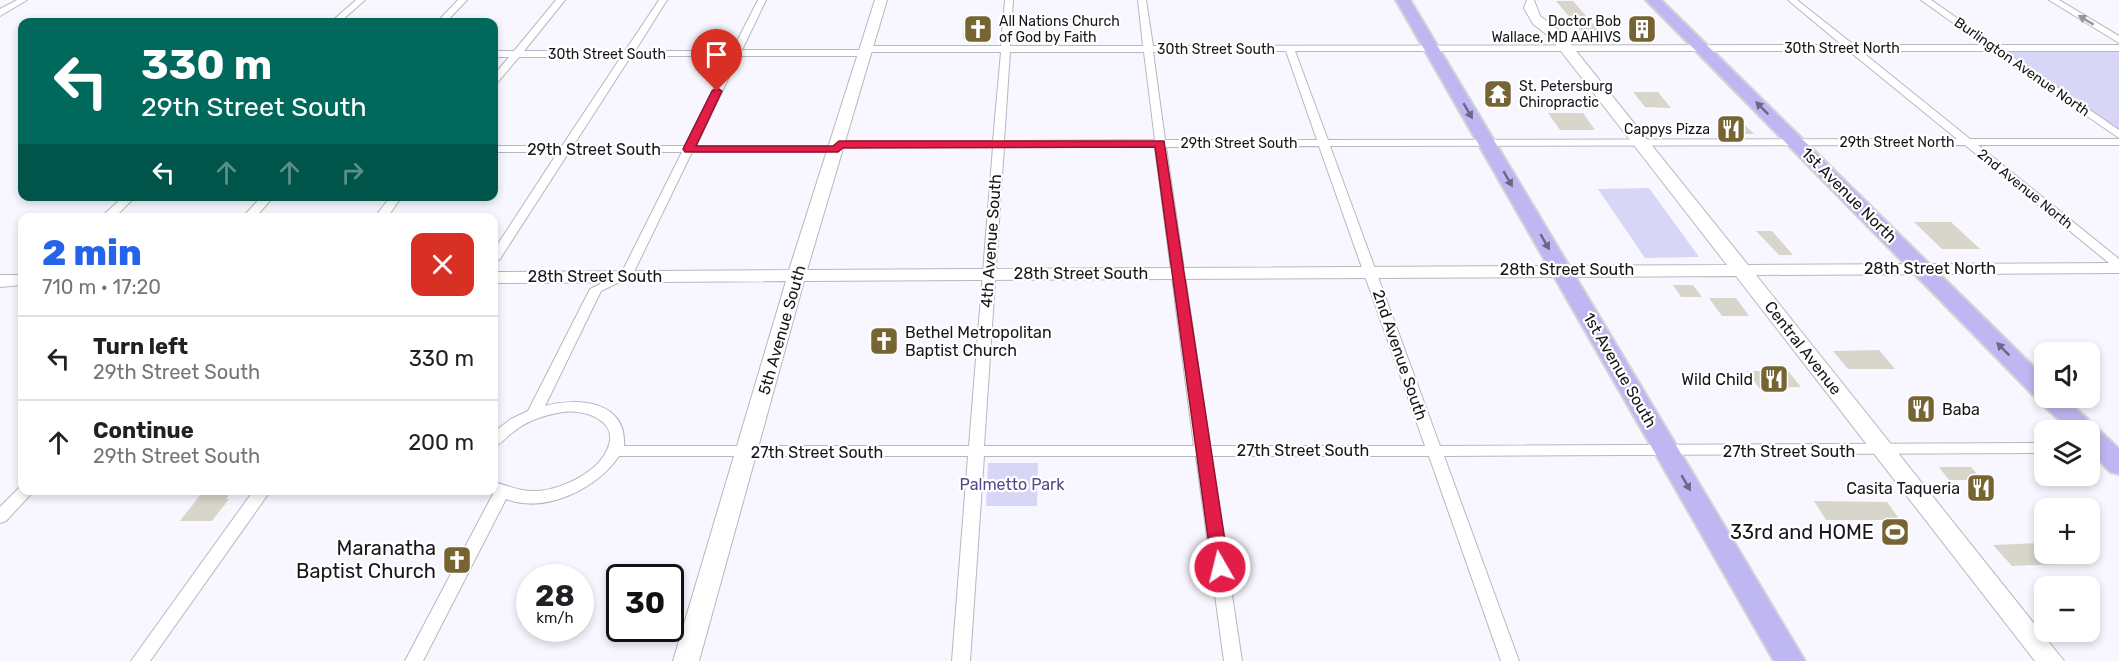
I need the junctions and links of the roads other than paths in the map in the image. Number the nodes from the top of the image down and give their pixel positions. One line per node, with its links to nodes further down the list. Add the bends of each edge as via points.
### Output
1 (23, 0): 16 (street)
2 (361, 0): 17 (street)
3 (463, 0): 18 (street)
4 (561, 0): 32 (street)
5 (663, 0): 33 (street)
6 (762, 0): 30 (street)
7 (881, 0): 29 (street, 5th Avenue South)
8 (1009, 0): 26 (street, 4th Avenue South)
9 (1142, 0): 27 (street)
10 (1403, 0): 28 (main road, 1st Avenue South)
11 (1653, 0): 22 (main road, 1st Avenue North)
12 (1792, 0): 23 (street, 2nd Avenue North)
13 (1925, 0): 24 (street, Burlington Avenue North)
14 (2053, 0): 19 (street, one-way to 14)
15 (1528, 1): 21 (street, Central Avenue, via 1529,10 1541,27 1555,34)
16 (0, 14)
17 (340, 18)
18 (445, 18)
19 (2119, 40)
20 (1289, 48): 27 (street, 30th Street South); 28 (street, 30th Street South); 40 (street, 2nd Avenue South)
21 (1566, 48): 22 (street, 30th Street North); 28 (street, 30th Street South); 36 (street, Central Avenue)
22 (1701, 48): 23 (street, 30th Street North); 37 (main road, 1st Avenue North, one-way to 22)
23 (1850, 48): 24 (street, 30th Street North); 38 (street, 2nd Avenue North)
24 (1993, 48): 25 (street, 30th Street North); 35 (street, Burlington Avenue North)
25 (2119, 48)
26 (1005, 49): 27 (street, 30th Street South); 29 (street, 30th Street South); 42 (street, 4th Avenue South)
27 (1146, 49): 43 (street)
28 (1431, 49): 41 (main road, 1st Avenue South, one-way to 41)
29 (866, 51): 30 (street, 30th Street South); 44 (street, 5th Avenue South)
30 (736, 53): 33 (street, 30th Street South); 46 (street)
31 (498, 54): 32 (street, 30th Street South)
32 (516, 54): 33 (street, 30th Street South); 34 (street)
33 (628, 54): 45 (street)
34 (498, 76)
35 (2119, 135)
36 (1640, 142): 37 (street, 29th Street North); 41 (street, 29th Street South); 58 (street, Central Avenue)
37 (1795, 142): 38 (street, 29th Street North); 56 (main road, 1st Avenue North)
38 (1966, 142): 39 (street, 29th Street North); 55 (street, 2nd Avenue North)
39 (2119, 142)
40 (1324, 143): 41 (street, 29th Street South); 43 (street, 29th Street South); 59 (street, 2nd Avenue South)
41 (1487, 143): 57 (main road, 1st Avenue South, one-way to 57)
42 (998, 144): 43 (street, 29th Street South); 44 (street, 29th Street South); 61 (street, 4th Avenue South)
43 (1160, 144): 60 (street)
44 (838, 147): 46 (street, 29th Street South); 62 (street, 5th Avenue South)
45 (565, 149): 46 (street, 29th Street South); 47 (street, 29th Street South); 54 (street)
46 (689, 149): 63 (street)
47 (498, 150)
48 (125, 201): 51 (street)
49 (264, 201): 52 (street)
50 (393, 201): 53 (street)
51 (112, 213)
52 (253, 213)
53 (384, 213)
54 (498, 253)
55 (2119, 267): 56 (street, 28th Street North)
56 (1922, 268): 58 (street, 28th Street North); 67 (main road, 1st Avenue North, one-way to 56)
57 (1561, 269): 58 (street, 28th Street South); 59 (street, 28th Street South); 77 (main road, 1st Avenue South)
58 (1740, 269): 75 (street, Central Avenue)
59 (1370, 271): 60 (street, 28th Street South); 74 (street, 2nd Avenue South)
60 (1177, 272): 61 (street, 28th Street South); 73 (street)
61 (989, 273): 62 (street, 28th Street South); 76 (street, 4th Avenue South)
62 (797, 274): 63 (street, 28th Street South); 79 (street, 5th Avenue South)
63 (626, 276): 64 (street, 28th Street South); 69 (street, via 596,289)
64 (498, 277)
65 (18, 280): 66 (street)
66 (0, 281)
67 (2034, 381)
68 (2061, 408): 70 (main road)
69 (534, 414): 71 (street); 78 (street, via 565,406 602,413 614,423 618,436)
70 (2074, 420)
71 (498, 437)
72 (2034, 448): 75 (street, 27th Street South)
73 (1204, 450): 74 (street, 27th Street South); 76 (street, 27th Street South); 89 (street)
74 (1433, 450): 77 (street, 27th Street South); 90 (street, 2nd Avenue South)
75 (1884, 450): 77 (street, 27th Street South); 92 (street, Central Avenue)
76 (976, 451): 79 (street, 27th Street South); 88 (street, 4th Avenue South)
77 (1667, 451): 91 (main road, 1st Avenue South, one-way to 91)
78 (615, 452): 79 (street, 27th Street South); 80 (street, via 587,480 566,491 531,497)
79 (748, 452): 87 (street, 5th Avenue South)
80 (498, 490)
81 (20, 495): 84 (street)
82 (259, 495): 85 (street)
83 (495, 495): 86 (street)
84 (0, 517)
85 (140, 661)
86 (414, 661)
87 (686, 661)
88 (961, 661)
89 (1233, 661)
90 (1510, 661)
91 (1790, 661)
92 (2051, 661)

